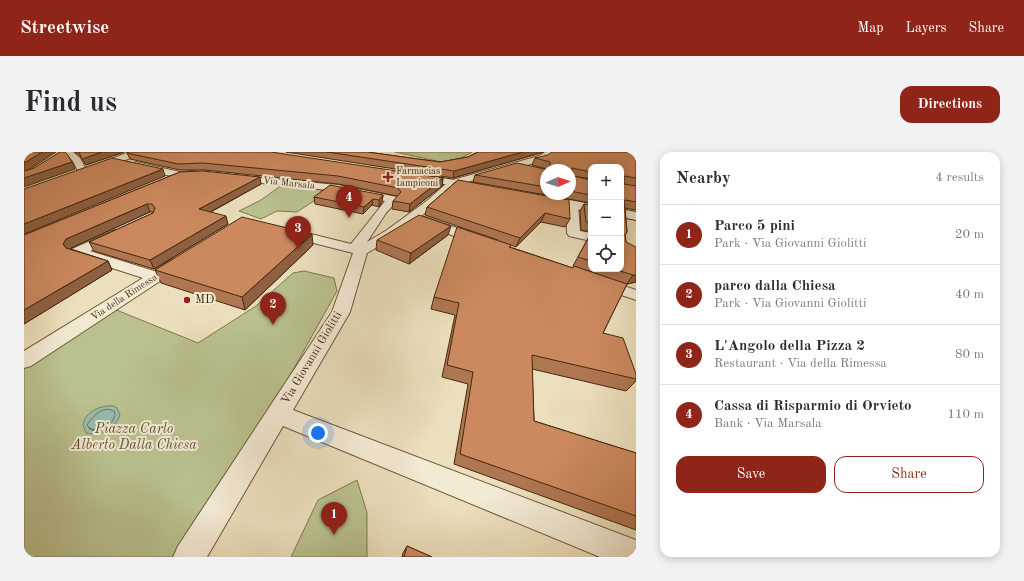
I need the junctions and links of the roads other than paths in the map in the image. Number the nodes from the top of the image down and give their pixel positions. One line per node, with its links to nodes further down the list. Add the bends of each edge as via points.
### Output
1 (68, 152): 7 (street, via 77,160)
2 (137, 152): 4 (main road)
3 (551, 152): 5 (street, via 542,158)
4 (116, 161): 7 (main road); 8 (street, Via Marsala)
5 (514, 166): 6 (street); 10 (street)
6 (533, 170)
7 (79, 174)
8 (180, 174): 11 (street); 16 (street, Via Marsala, via 217,175 338,188 393,199)
9 (403, 175): 10 (main road)
10 (453, 183): 12 (main road); 19 (street)
11 (159, 184)
12 (498, 191)
13 (528, 196): 14 (main road)
14 (572, 204): 15 (main road); 22 (street, via 574,233)
15 (588, 207)
16 (382, 211): 19 (street); 24 (street, Via Giovanni Giolitti)
17 (624, 214): 18 (main road)
18 (636, 216)
19 (411, 218): 23 (street); 24 (street, via 392,232)
20 (274, 228): 24 (street)
21 (124, 230): 26 (street, via 77,252)
22 (588, 236)
23 (495, 245)
24 (358, 250): 30 (street, Via Giovanni Giolitti, via 341,312)
25 (194, 253): 26 (street, Via della Rimessa)
26 (156, 277): 29 (street, Via della Rimessa)
27 (584, 277): 28 (street)
28 (636, 295)
29 (24, 361)
30 (278, 414): 31 (street); 32 (street, Via Giovanni Giolitti)
31 (636, 556)
32 (190, 557)

